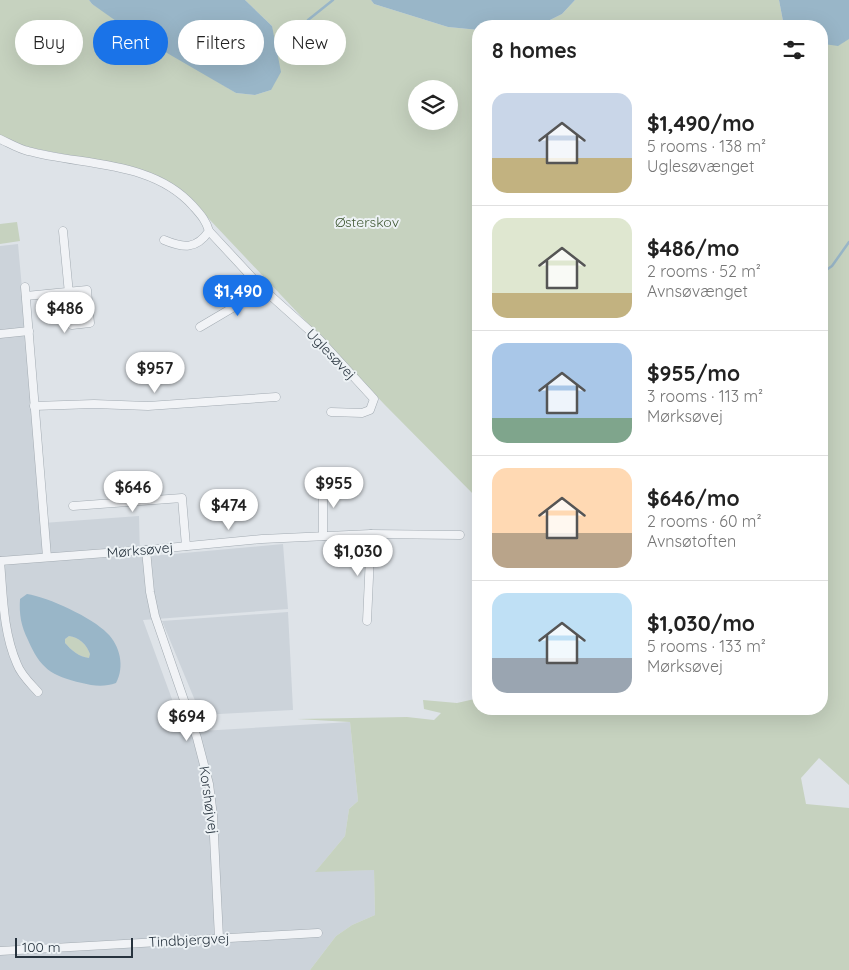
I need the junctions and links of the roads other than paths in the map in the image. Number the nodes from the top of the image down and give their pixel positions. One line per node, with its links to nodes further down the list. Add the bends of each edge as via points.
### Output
1 (0, 139): 3 (street, Uglesøvej, via 27,151 146,175 176,190 207,222)
2 (63, 231): 6 (street)
3 (209, 231): 4 (street, via 202,241 189,247); 5 (street, Uglesøvej)
4 (164, 240)
5 (262, 288): 7 (street); 12 (street, Uglesøvej, via 319,339 374,399 370,410 362,413)
6 (69, 292): 6 (street, via 72,325 90,323 87,290); 8 (street, via 26,292)
7 (200, 327)
8 (28, 331): 9 (street); 11 (street)
9 (0, 334)
10 (276, 396): 11 (street, via 148,406)
11 (34, 406): 22 (street)
12 (331, 412)
13 (313, 483): 14 (street)
14 (323, 483): 15 (street); 19 (street)
15 (334, 483)
16 (73, 506): 20 (street, via 182,498)
17 (371, 534): 18 (street, Mørksøvej); 19 (street, Mørksøvej); 24 (street)
18 (460, 535)
19 (323, 536): 20 (street, Mørksøvej)
20 (186, 546): 21 (street, Mørksøvej)
21 (146, 550): 22 (street, Mørksøvej); 27 (street, Korshøjvej, via 155,616 197,738 209,784)
22 (46, 557): 23 (street, Mørksøvej)
23 (0, 561): 25 (street, Mørksøvej, via 8,637 17,665)
24 (367, 621)
25 (38, 692)
26 (318, 933): 27 (street, Tindbjergvej)
27 (219, 938): 28 (street, Tindbjergvej)
28 (0, 951)

